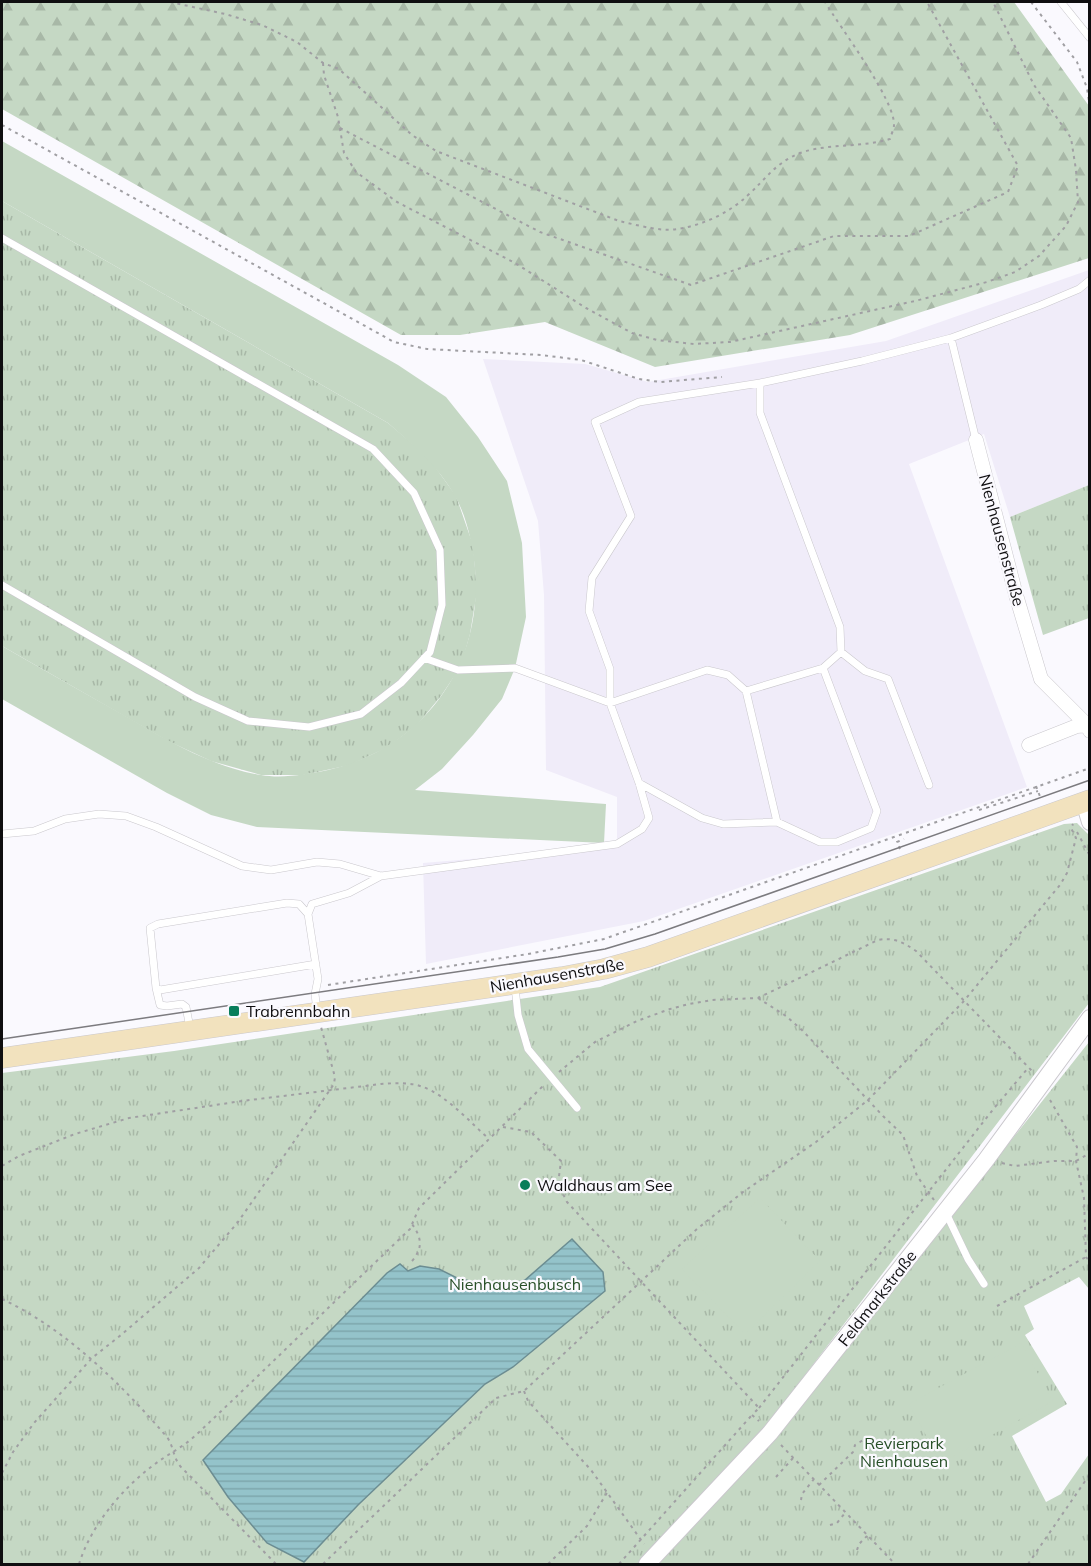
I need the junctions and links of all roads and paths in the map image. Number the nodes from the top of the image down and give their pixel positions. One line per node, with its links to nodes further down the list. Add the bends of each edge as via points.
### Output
1 (170, 2): 8 (path, via 262,26 297,42)
2 (825, 2): 8 (path, via 891,110 894,126 890,139 800,153 772,168 746,196 716,217 677,229 619,221 436,151 412,135 339,69)
3 (927, 2): 11 (path, via 1018,166 1008,192 909,236 834,236 691,285 540,232)
4 (993, 2): 11 (path, via 1034,85 1071,138 1078,202 1066,226 1039,256 1015,272 987,282 730,342 694,344 632,333 515,263 397,202 356,172 344,153)
5 (1031, 2): 9 (path, via 1077,62 1087,88)
6 (1061, 2): 7 (lane)
7 (1089, 38)
8 (323, 63): 11 (path)
9 (1089, 108)
10 (2, 125): 15 (path, via 394,342 427,349 581,360 660,382)
11 (340, 128)
12 (2, 238): 20 (lane, via 373,449 414,493 440,550 442,605 430,652)
13 (1089, 280): 14 (lane, via 1079,289 1041,306)
14 (951, 338): 16 (lane); 17 (lane, Nienhausenstraße)
15 (730, 376)
16 (760, 383): 19 (lane, via 760,413 840,627); 23 (lane, via 639,402 595,422 631,516 592,578 589,611 610,669)
17 (976, 440): 24 (street, Nienhausenstraße, via 1041,679)
18 (2, 585): 20 (lane, via 195,697 248,721 309,727 360,714 401,683)
19 (841, 652): 21 (lane); 28 (lane, via 865,671 888,679)
20 (424, 658): 23 (lane, via 458,670 515,668)
21 (823, 668): 22 (lane); 34 (lane, via 877,811 871,828 837,842 820,842)
22 (746, 691): 23 (lane, via 728,675 707,670); 34 (lane)
23 (610, 703): 27 (lane)
24 (1089, 727): 25 (street, Nienhausenstraße, via 1077,726)
25 (1029, 744)
26 (1089, 768): 29 (path)
27 (639, 783): 34 (lane, via 702,818 723,824); 38 (lane, via 649,818 642,829 616,844)
28 (929, 785)
29 (1036, 786): 30 (path); 42 (path, via 604,939)
30 (1038, 791): 32 (path); 33 (path)
31 (1087, 801): 35 (street); 41 (main road, Nienhausenstraße, via 648,957 604,969)
32 (1042, 802)
33 (979, 810)
34 (777, 822)
35 (1089, 822)
36 (2, 834): 38 (lane, via 34,831 65,819 99,814 126,816 242,866 271,870 317,862)
37 (1089, 856): 45 (path, via 1073,824 1076,838 1060,885)
38 (381, 876): 39 (lane, via 349,893 312,904)
39 (308, 914): 40 (lane); 43 (lane, via 299,904 287,903 158,924 150,928)
40 (316, 964): 42 (lane); 43 (lane)
41 (515, 984): 46 (main road, Nienhausenstraße); 51 (lane, via 518,1015 528,1049)
42 (316, 987): 46 (lane)
43 (156, 988): 48 (lane, via 160,1005 186,1007)
44 (759, 998): 45 (path, via 887,938 916,951); 51 (path, via 688,1004 637,1021 595,1042); 54 (path, via 803,1030)
45 (963, 1002): 50 (path); 54 (path)
46 (317, 1013): 48 (main road, Nienhausenstraße); 53 (path, via 334,1077)
47 (1089, 1018): 52 (street, Feldmarkstraße)
48 (191, 1032): 49 (main road, Nienhausenstraße)
49 (2, 1058)
50 (1029, 1067): 52 (path); 62 (path)
51 (551, 1078): 55 (lane); 56 (path)
52 (1041, 1084): 59 (street, Feldmarkstraße); 60 (path, via 1077,1147)
53 (330, 1091): 57 (path, via 397,1083 423,1087); 61 (path, via 129,1118 75,1134); 72 (path, via 238,1222 199,1268)
54 (868, 1100): 62 (path, via 903,1135 917,1176); 68 (path, via 697,1228)
55 (577, 1108)
56 (501, 1127): 57 (path); 68 (path, via 531,1132 561,1161 558,1184 567,1202)
57 (489, 1138): 64 (path, via 419,1208)
58 (1089, 1153): 60 (path)
59 (986, 1160): 60 (path, via 1014,1166); 63 (street, Feldmarkstraße)
60 (1076, 1161): 65 (path, via 1084,1198)
61 (2, 1166)
62 (928, 1194): 63 (path); 74 (path)
63 (945, 1210): 69 (lane); 76 (street, Feldmarkstraße)
64 (412, 1224): 66 (path, via 420,1235 421,1245); 78 (path, via 194,1437)
65 (1086, 1257): 67 (path); 71 (path)
66 (412, 1261)
67 (1089, 1262)
68 (641, 1280): 73 (path); 74 (path)
69 (984, 1284)
70 (2, 1299): 72 (path)
71 (997, 1306)
72 (92, 1358): 78 (path, via 168,1437); 80 (path, via 34,1423)
73 (524, 1391): 85 (path, via 528,1401); 95 (path, via 496,1398)
74 (759, 1408): 75 (path)
75 (752, 1415): 76 (path); 90 (path)
76 (770, 1433): 79 (path); 92 (street, Feldmarkstraße)
77 (865, 1439): 84 (path)
78 (174, 1451): 93 (path, via 137,1478 111,1506); 94 (path, via 175,1461)
79 (793, 1458): 82 (path); 83 (path)
80 (2, 1473)
81 (1089, 1474): 99 (path)
82 (776, 1477)
83 (814, 1479): 84 (path); 86 (path)
84 (819, 1485): 87 (path)
85 (608, 1491): 90 (path); 96 (path, via 587,1526)
86 (801, 1500)
87 (846, 1513): 88 (path); 89 (path)
88 (830, 1525)
89 (867, 1536): 91 (path); 98 (path)
90 (642, 1540): 92 (path); 97 (path)
91 (857, 1550)
92 (650, 1562)
93 (79, 1564)
94 (276, 1564)
95 (323, 1564)
96 (548, 1564)
97 (619, 1564)
98 (895, 1564)
99 (1028, 1564)

